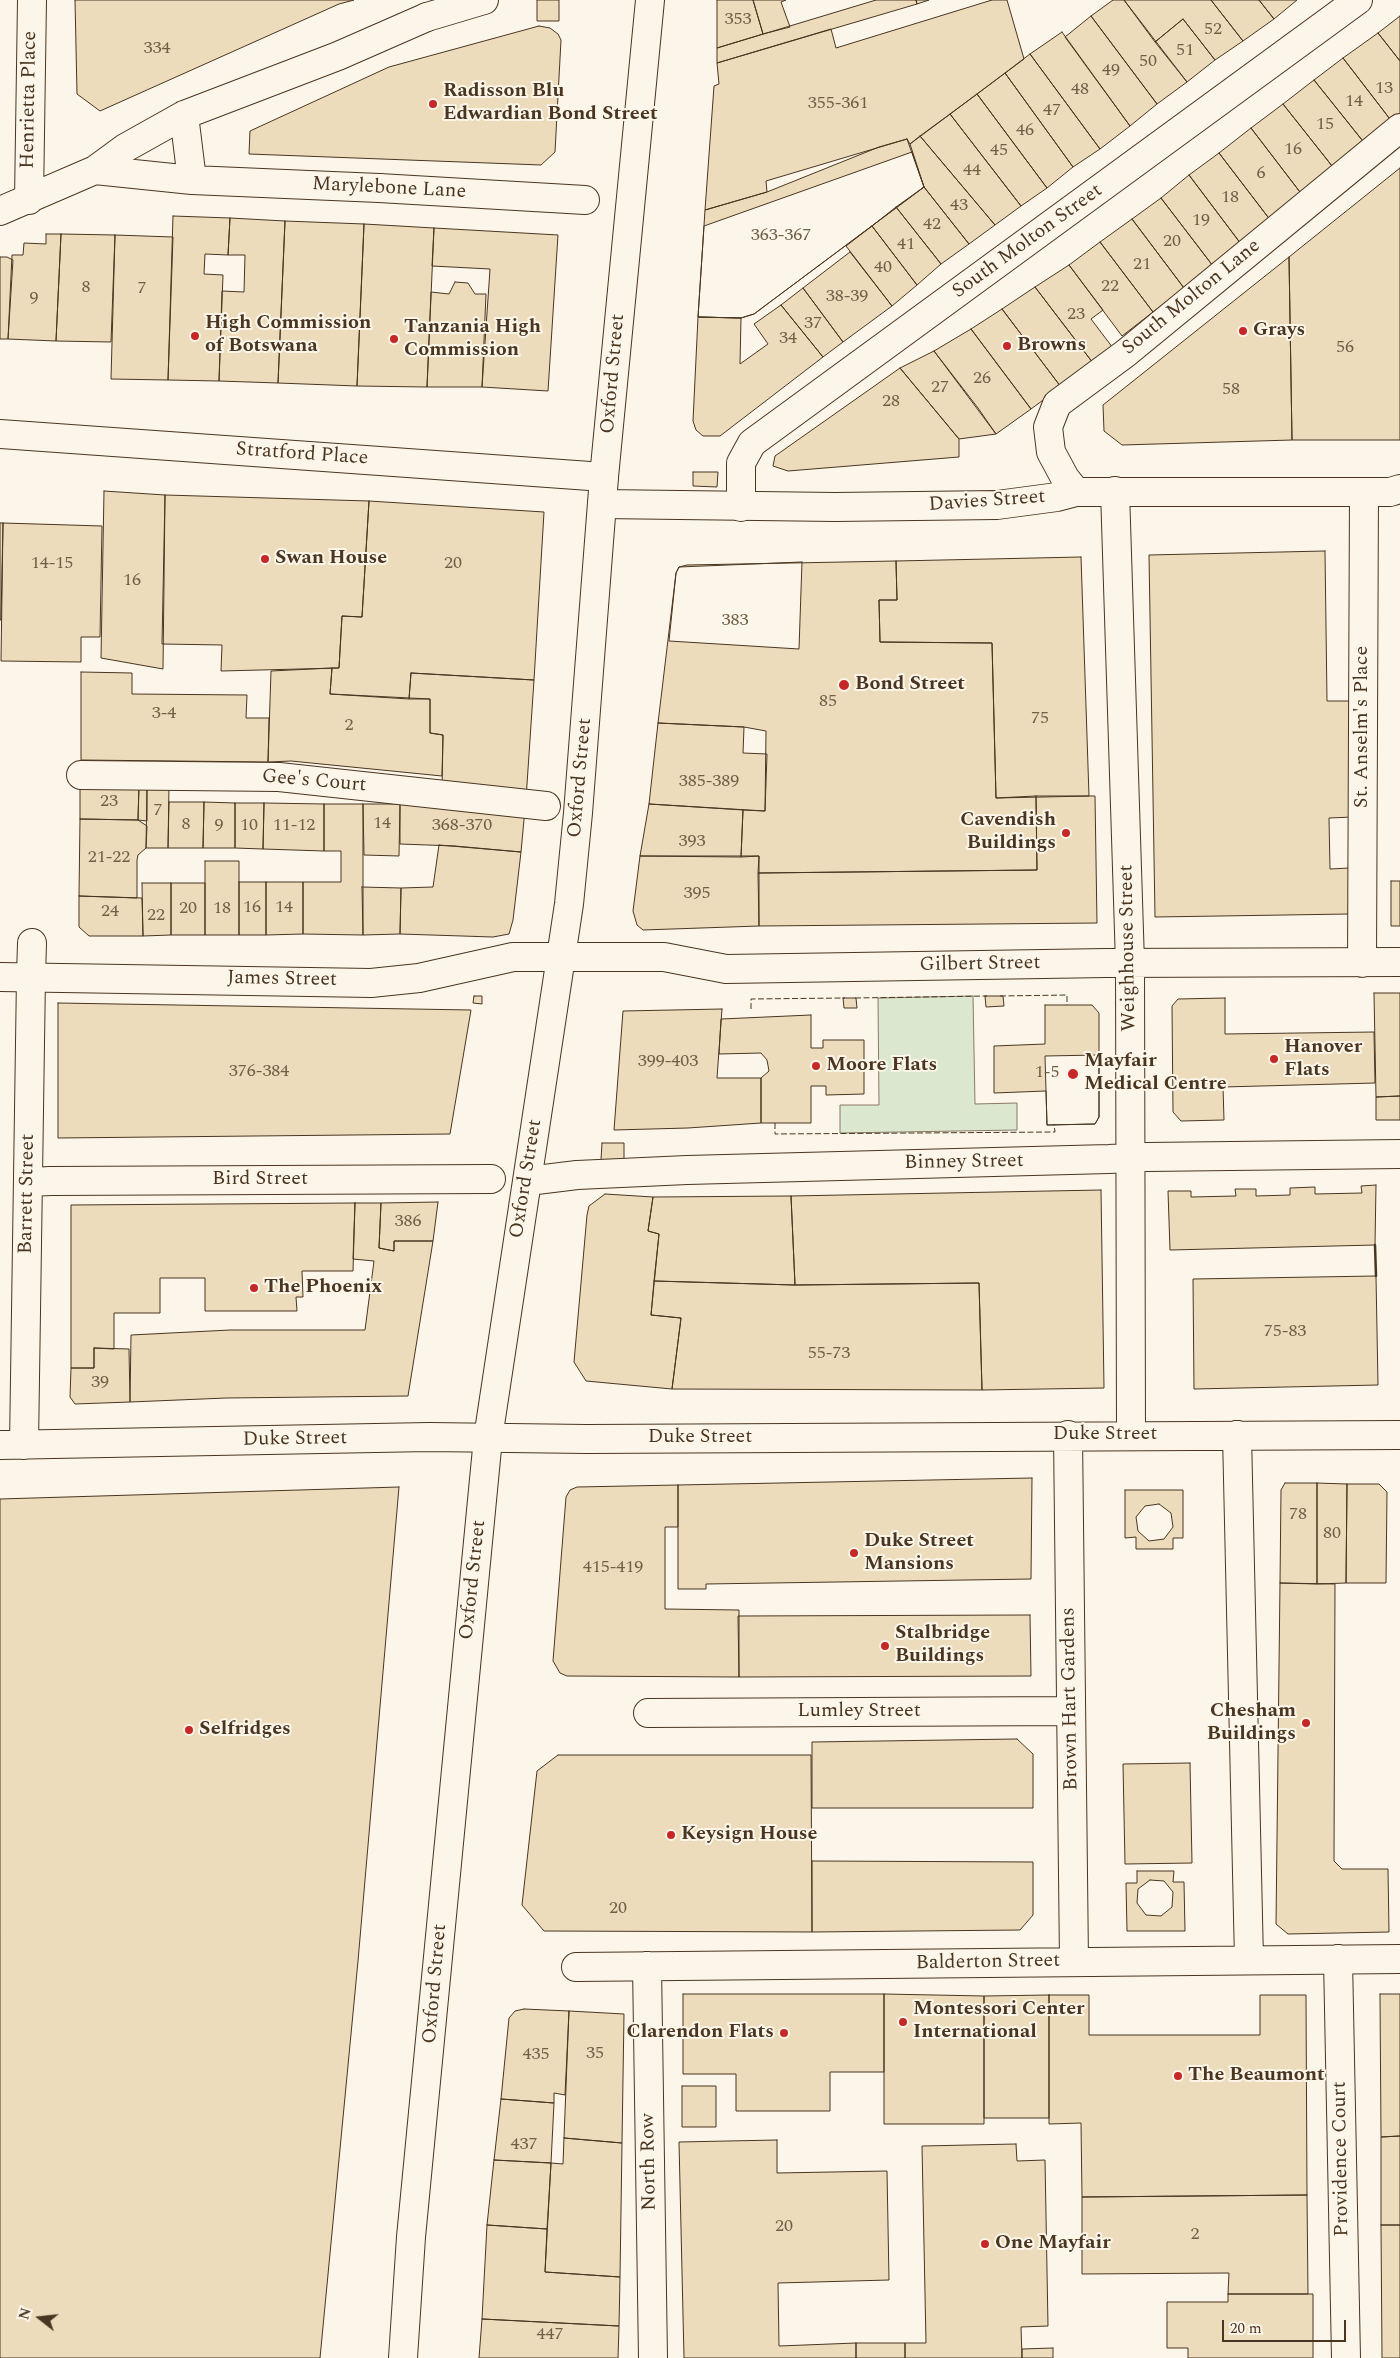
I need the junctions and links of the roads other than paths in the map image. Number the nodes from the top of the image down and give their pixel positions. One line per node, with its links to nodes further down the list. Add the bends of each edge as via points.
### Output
1 (32, 0): 9 (street, Henrietta Place)
2 (484, 0): 5 (street, via 427,17 338,56)
3 (650, 0): 13 (street, Oxford Street)
4 (1358, 0): 19 (street, South Molton Street, via 752,443 742,463)
5 (184, 115): 7 (street, via 125,148); 8 (street)
6 (1400, 128): 16 (street, South Molton Lane, via 1126,353 1057,404 1048,427 1051,452)
7 (95, 170): 8 (street, Marylebone Lane); 9 (street)
8 (192, 180): 10 (street, Marylebone Lane)
9 (29, 200): 11 (street)
10 (585, 200)
11 (0, 211)
12 (0, 434): 13 (street, Stratford Place)
13 (604, 477): 18 (street, Oxford Street)
14 (1400, 489): 17 (street, Davies Street)
15 (1115, 491): 16 (street, Davies Street); 17 (street, Davies Street); 25 (street, Weighhouse Street)
16 (1076, 492): 19 (street, Davies Street, via 1057,498 997,505)
17 (1364, 492): 26 (street, St. Anselm's Place)
18 (602, 504): 19 (street, Davies Street); 23 (street, Oxford Street, via 582,776)
19 (741, 507)
20 (81, 775): 21 (street, Gee's Court, via 280,777)
21 (546, 806)
22 (32, 943): 27 (street, Barrett Street)
23 (560, 957): 25 (street, Gilbert Street, via 664,957 726,969); 27 (street, James Street, via 513,957 418,978 372,983); 33 (street, Oxford Street)
24 (1400, 962): 26 (street, Gilbert Street)
25 (1130, 963): 26 (street, Gilbert Street); 30 (street, Weighhouse Street)
26 (1362, 963)
27 (31, 976): 28 (street, James Street); 32 (street, Barrett Street)
28 (0, 977)
29 (1400, 1154): 30 (street, Binney Street)
30 (1131, 1158): 33 (street, Binney Street, via 677,1171 577,1175); 35 (street, Weighhouse Street)
31 (491, 1179): 32 (street, Bird Street)
32 (40, 1181): 39 (street, Barrett Street)
33 (528, 1181): 38 (street, Oxford Street)
34 (1068, 1435): 35 (street, Duke Street); 38 (street, Duke Street); 40 (street, Brown Hart Gardens)
35 (1131, 1435): 36 (street, Duke Street)
36 (1237, 1435): 37 (street, Duke Street); 44 (street)
37 (1400, 1435)
38 (488, 1438): 39 (street, Duke Street); 48 (street, Oxford Street, via 412,2228)
39 (12, 1445)
40 (1071, 1710): 41 (street, Lumley Street); 45 (street, Brown Hart Gardens)
41 (648, 1713)
42 (1338, 1959): 43 (street, Balderton Street); 44 (street, Balderton Street); 50 (street, Providence Court)
43 (1400, 1959)
44 (1249, 1960): 45 (street, Balderton Street)
45 (1074, 1962): 46 (street, Balderton Street)
46 (647, 1966): 47 (street, Balderton Street); 49 (street, North Row)
47 (576, 1968)
48 (403, 2358)
49 (653, 2358)
50 (1346, 2358)

